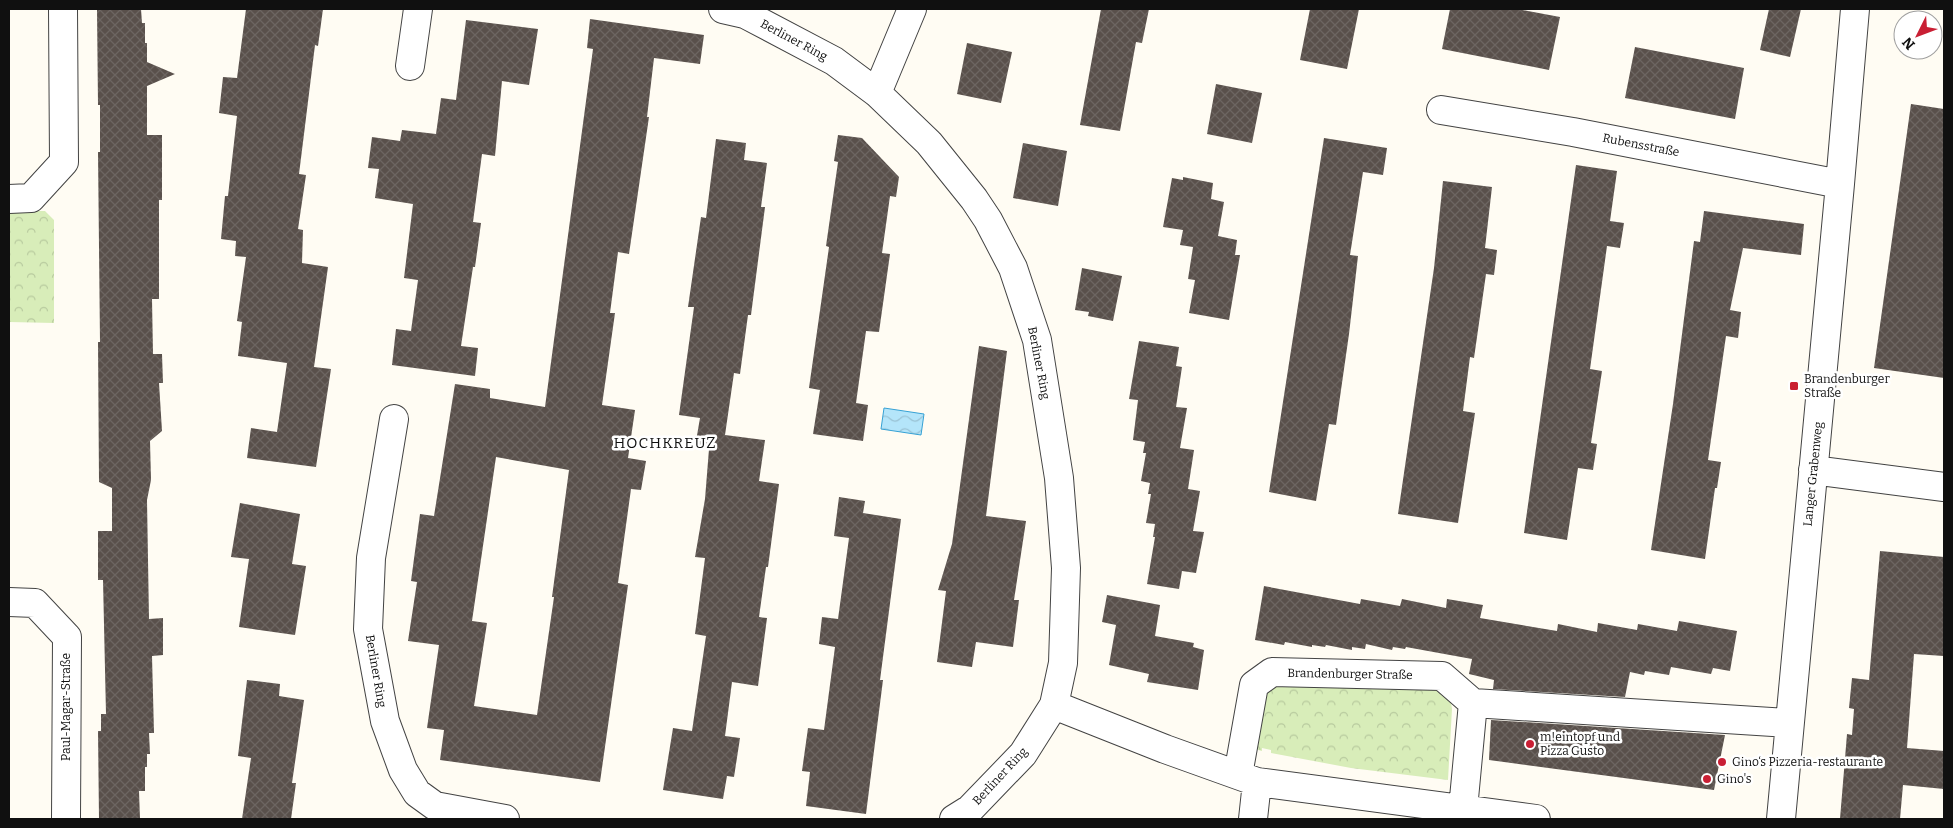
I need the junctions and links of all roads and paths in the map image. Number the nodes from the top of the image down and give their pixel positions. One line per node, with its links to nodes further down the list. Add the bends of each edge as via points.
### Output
1 (63, 9): 10 (street, via 64,162 31,198)
2 (418, 9): 6 (street)
3 (723, 9): 7 (street, Berliner Ring, via 745,14 834,61)
4 (912, 9): 7 (street)
5 (1855, 9): 9 (street, Langer Grabenweg)
6 (410, 66)
7 (877, 93): 16 (street, Berliner Ring, via 929,143 983,213 1013,268 1037,340 1059,478 1066,568 1063,663)
8 (1441, 110): 9 (street, Rubensstraße)
9 (1840, 184): 12 (street, Langer Grabenweg)
10 (9, 199)
11 (394, 419): 20 (street, Berliner Ring, via 371,558 368,629 385,721 403,770)
12 (1813, 470): 13 (street); 17 (street, Langer Grabenweg)
13 (1944, 487)
14 (9, 602): 21 (street, Paul-Magar-Straße, via 35,603 67,637)
15 (1473, 702): 17 (street); 18 (street, Brandenburger Straße, via 1442,676 1272,672 1254,685); 19 (street)
16 (1054, 705): 18 (street); 23 (street, Berliner Ring, via 1024,754 970,809)
17 (1790, 723): 26 (street, Langer Grabenweg)
18 (1247, 778): 19 (street); 24 (street, Brandenburger Straße)
19 (1463, 809): 25 (street)
20 (433, 813): 22 (street, Berliner Ring)
21 (66, 819)
22 (505, 819)
23 (954, 819)
24 (1253, 819)
25 (1536, 819)
26 (1781, 819)

